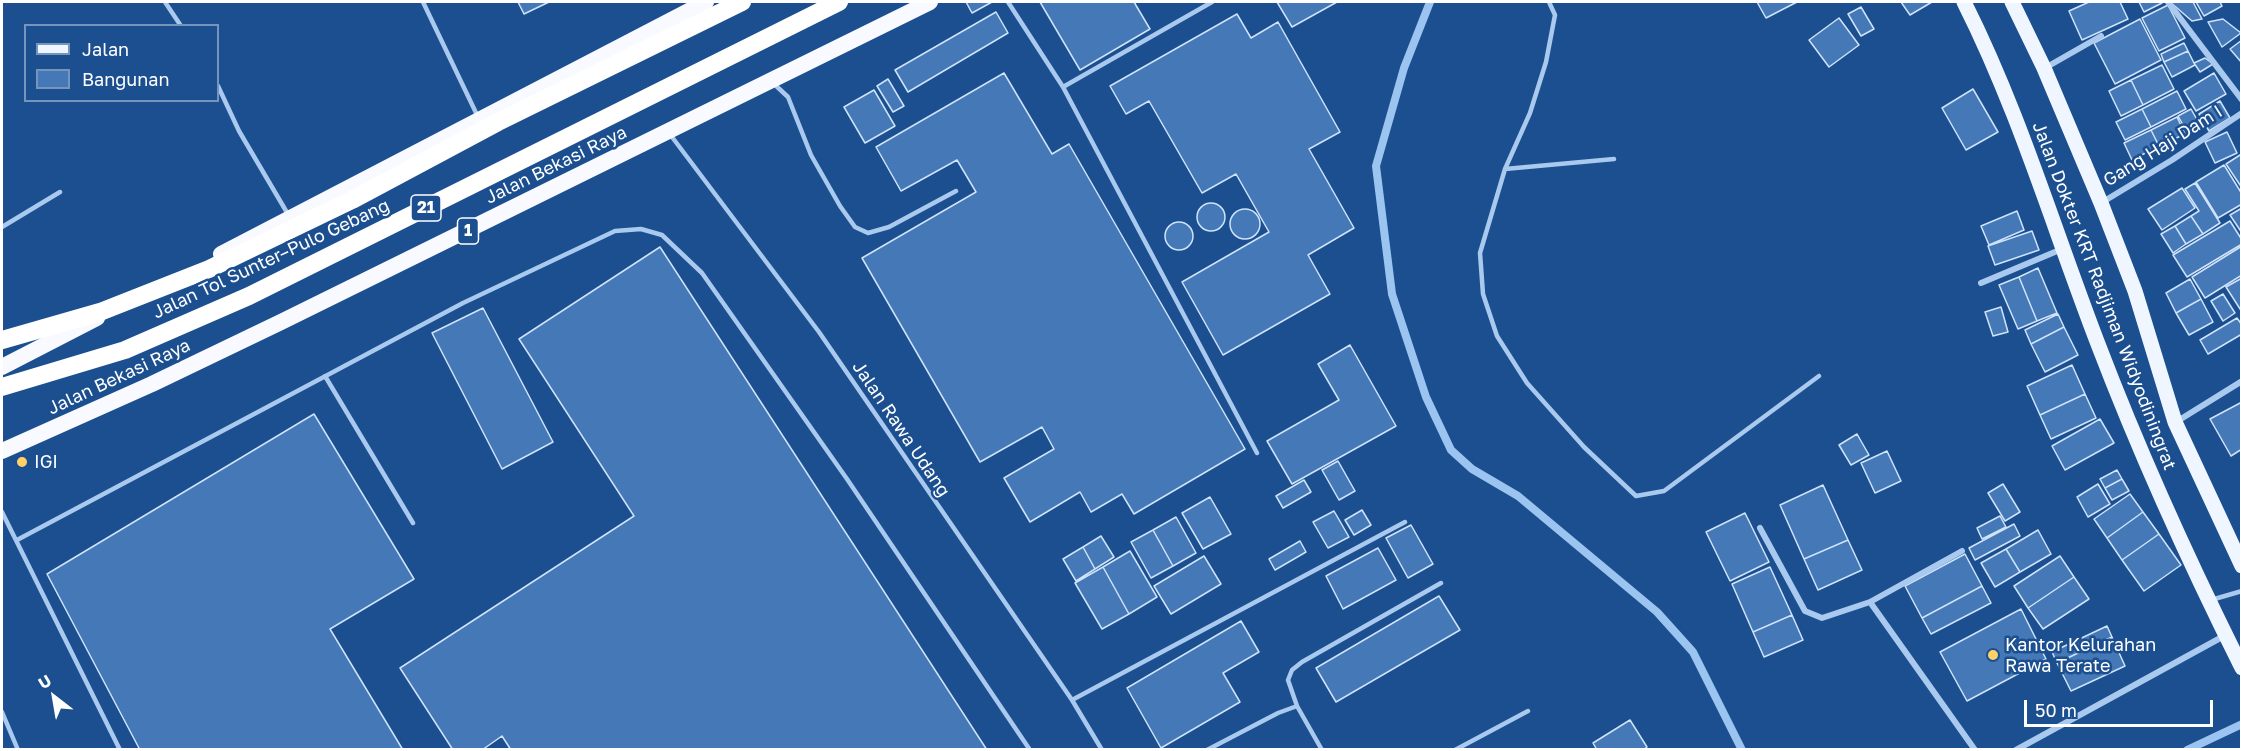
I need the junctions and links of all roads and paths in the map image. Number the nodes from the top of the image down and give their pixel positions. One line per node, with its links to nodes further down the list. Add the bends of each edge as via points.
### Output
1 (165, 2): 13 (lane)
2 (423, 2): 21 (lane)
3 (705, 2): 21 (highway)
4 (742, 2): 32 (highway, Jalan Tol Sunter–Pulo Gebang / 21, bridge, via 209,270)
5 (839, 2): 36 (highway, Jalan Tol Sunter–Pulo Gebang / 21, via 249,296 124,350)
6 (930, 2): 16 (highway, Jalan Bekasi Raya / 1)
7 (1008, 2): 17 (lane)
8 (1212, 2): 17 (lane)
9 (1549, 2): 24 (lane, via 1555,15 1546,62 1530,113)
10 (1964, 2): 30 (main road, Jalan Dokter KRT Radjiman Widyodiningrat, via 2024,139)
11 (2168, 2): 19 (street)
12 (2016, 3): 15 (main road, Jalan Dokter KRT Radjiman Widyodiningrat)
13 (180, 24)
14 (2101, 36): 15 (street)
15 (2044, 68): 27 (main road, Jalan Dokter KRT Radjiman Widyodiningrat)
16 (771, 81): 22 (highway, Jalan Bekasi Raya / 1); 25 (lane, via 788,97 812,155 855,227 868,233 889,227)
17 (1063, 87): 39 (lane)
18 (219, 88): 28 (lane, via 239,131)
19 (2241, 100)
20 (2241, 113): 27 (street, Gang Haji Dam I)
21 (479, 120): 28 (highway)
22 (668, 131): 38 (highway, Jalan Bekasi Raya / 1, via 152,384); 53 (lane, Jalan Rawa Udang, via 819,332)
23 (1614, 159): 24 (lane)
24 (1505, 169): 34 (lane, via 1480,253 1483,294 1497,336 1527,383 1584,447 1636,496 1664,491)
25 (956, 191)
26 (60, 192): 29 (lane)
27 (2101, 203): 37 (main road, Jalan Dokter KRT Radjiman Widyodiningrat, via 2135,291)
28 (291, 218): 32 (highway)
29 (2, 227)
30 (2063, 249): 31 (street); 49 (main road, Jalan Dokter KRT Radjiman Widyodiningrat, via 2136,442)
31 (1981, 283)
32 (6, 351)
33 (325, 376): 42 (lane); 44 (lane); 59 (lane, via 463,303 615,231 641,230 663,235 702,273 772,370)
34 (1819, 376)
35 (2241, 381): 37 (street)
36 (2, 387)
37 (2175, 422): 46 (main road, Jalan Dokter KRT Radjiman Widyodiningrat)
38 (2, 451)
39 (1257, 453)
40 (2, 512): 44 (lane)
41 (1405, 522): 53 (lane)
42 (413, 523)
43 (1760, 528): 50 (street, via 1805,611 1822,618)
44 (17, 540): 58 (lane)
45 (1962, 551): 50 (street)
46 (2241, 566)
47 (1441, 583): 54 (lane, via 1292,670 1288,680)
48 (2241, 591): 49 (lane)
49 (2209, 601): 51 (main road, Jalan Dokter KRT Radjiman Widyodiningrat)
50 (1869, 602): 64 (street)
51 (2225, 635): 52 (main road, Jalan Dokter KRT Radjiman Widyodiningrat); 65 (street)
52 (2239, 662)
53 (1072, 700): 60 (lane, Jalan Rawa Udang)
54 (1297, 706): 61 (lane); 62 (lane)
55 (1528, 711): 63 (lane)
56 (2, 712): 57 (lane)
57 (18, 750)
58 (120, 750)
59 (1030, 750)
60 (1102, 750)
61 (1207, 750)
62 (1322, 750)
63 (1455, 750)
64 (1975, 750)
65 (2016, 750)

